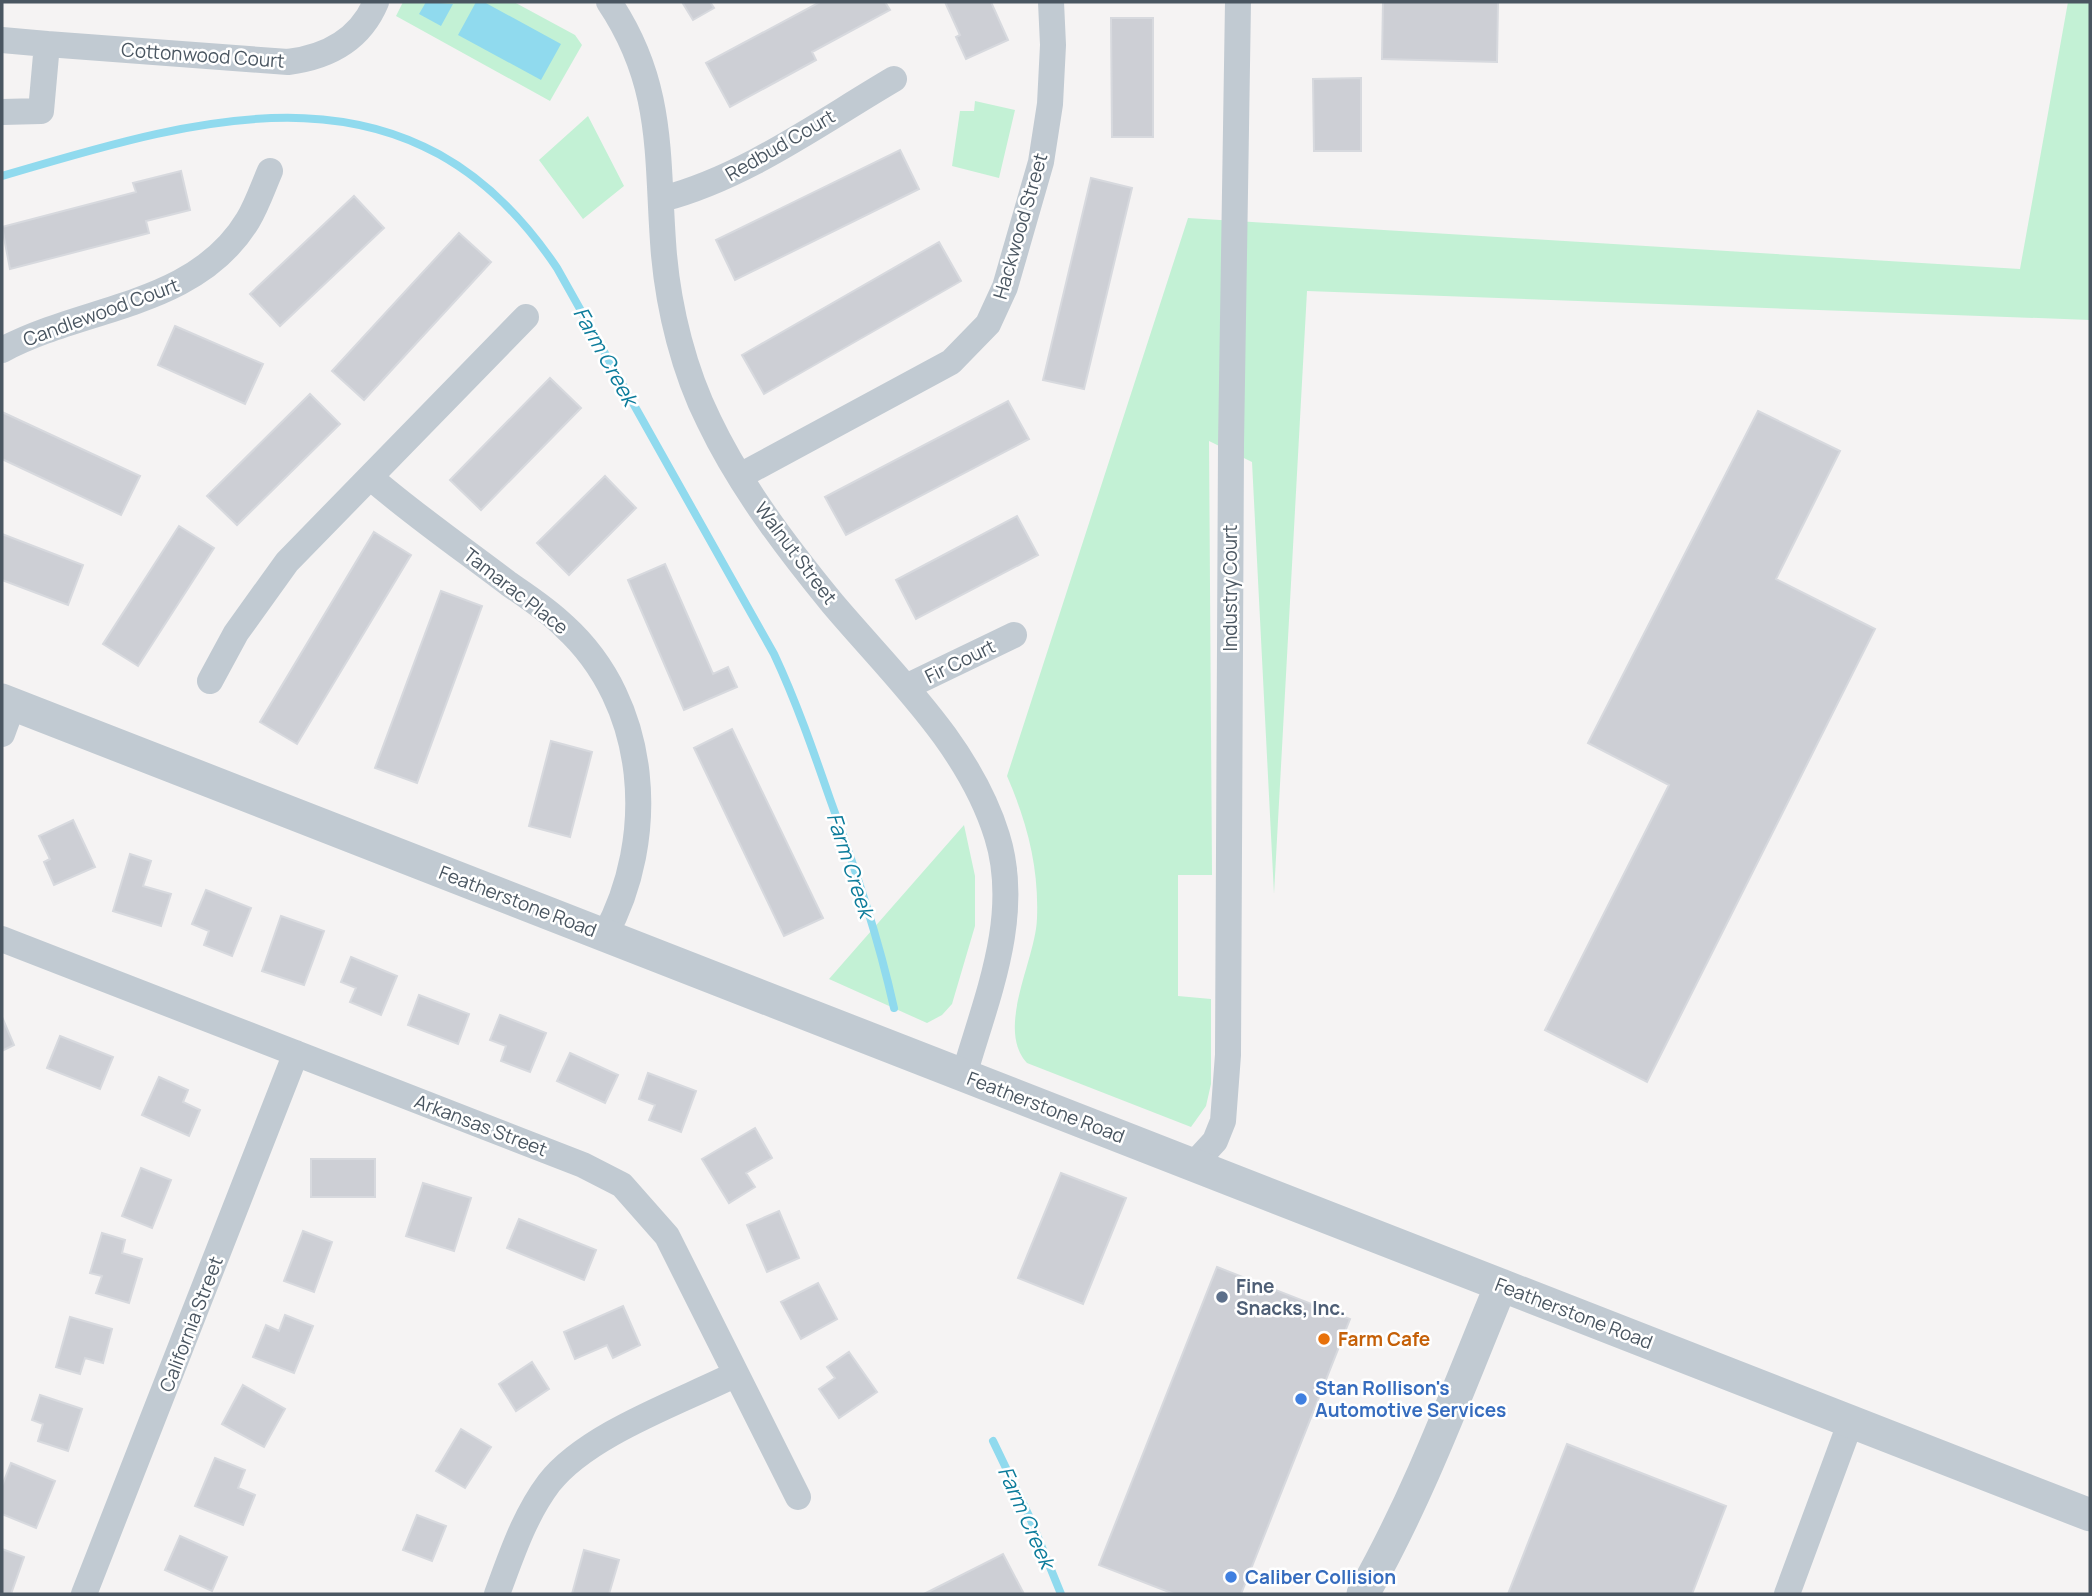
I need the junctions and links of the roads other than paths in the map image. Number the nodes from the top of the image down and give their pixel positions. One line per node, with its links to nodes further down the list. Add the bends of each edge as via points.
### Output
1 (376, 2): 6 (street, Cottonwood Court, via 365,23 347,41 328,52 288,62)
2 (609, 2): 10 (street, Walnut Street, via 635,47 649,90 660,144)
3 (1051, 2): 13 (street, Hackwood Street, via 1050,104 1041,162 1006,288 988,324 951,362)
4 (1238, 2): 23 (street, Industry Court, via 1228,1055 1223,1121 1215,1141)
5 (2, 40): 6 (street, Cottonwood Court)
6 (47, 44): 8 (street, via 41,111)
7 (894, 79): 10 (street, Redbud Court, via 734,174)
8 (2, 112)
9 (270, 171): 12 (street, Candlewood Court, via 248,220 233,240 186,281)
10 (662, 199): 13 (street, Walnut Street, via 666,268 688,368 709,421)
11 (526, 317): 14 (street)
12 (2, 350)
13 (740, 476): 17 (street, Walnut Street, via 832,603)
14 (370, 477): 16 (street, via 260,596); 19 (street, Tamarac Place, via 565,626 603,674 634,749 639,789 633,868)
15 (1014, 635): 17 (street, Fir Court)
16 (210, 681)
17 (906, 687): 22 (street, Walnut Street, via 968,769 986,802 1002,858 1005,913 1000,950)
18 (5, 713): 19 (street, Featherstone Road)
19 (606, 935): 22 (street, Featherstone Road)
20 (2, 939): 21 (street, Arkansas Street)
21 (296, 1053): 25 (street, Arkansas Street, via 583,1165 622,1185 667,1236); 29 (street, California Street)
22 (964, 1075): 23 (street, Featherstone Road)
23 (1194, 1165): 24 (street, Featherstone Road)
24 (1501, 1284): 26 (street, Featherstone Road); 31 (street, via 1433,1453)
25 (736, 1374): 27 (street, Arkansas Street); 30 (street, via 572,1458 538,1501)
26 (1851, 1422): 28 (street, Featherstone Road); 32 (street)
27 (798, 1497)
28 (2090, 1515)
29 (85, 1594)
30 (497, 1594)
31 (1363, 1594)
32 (1787, 1594)

